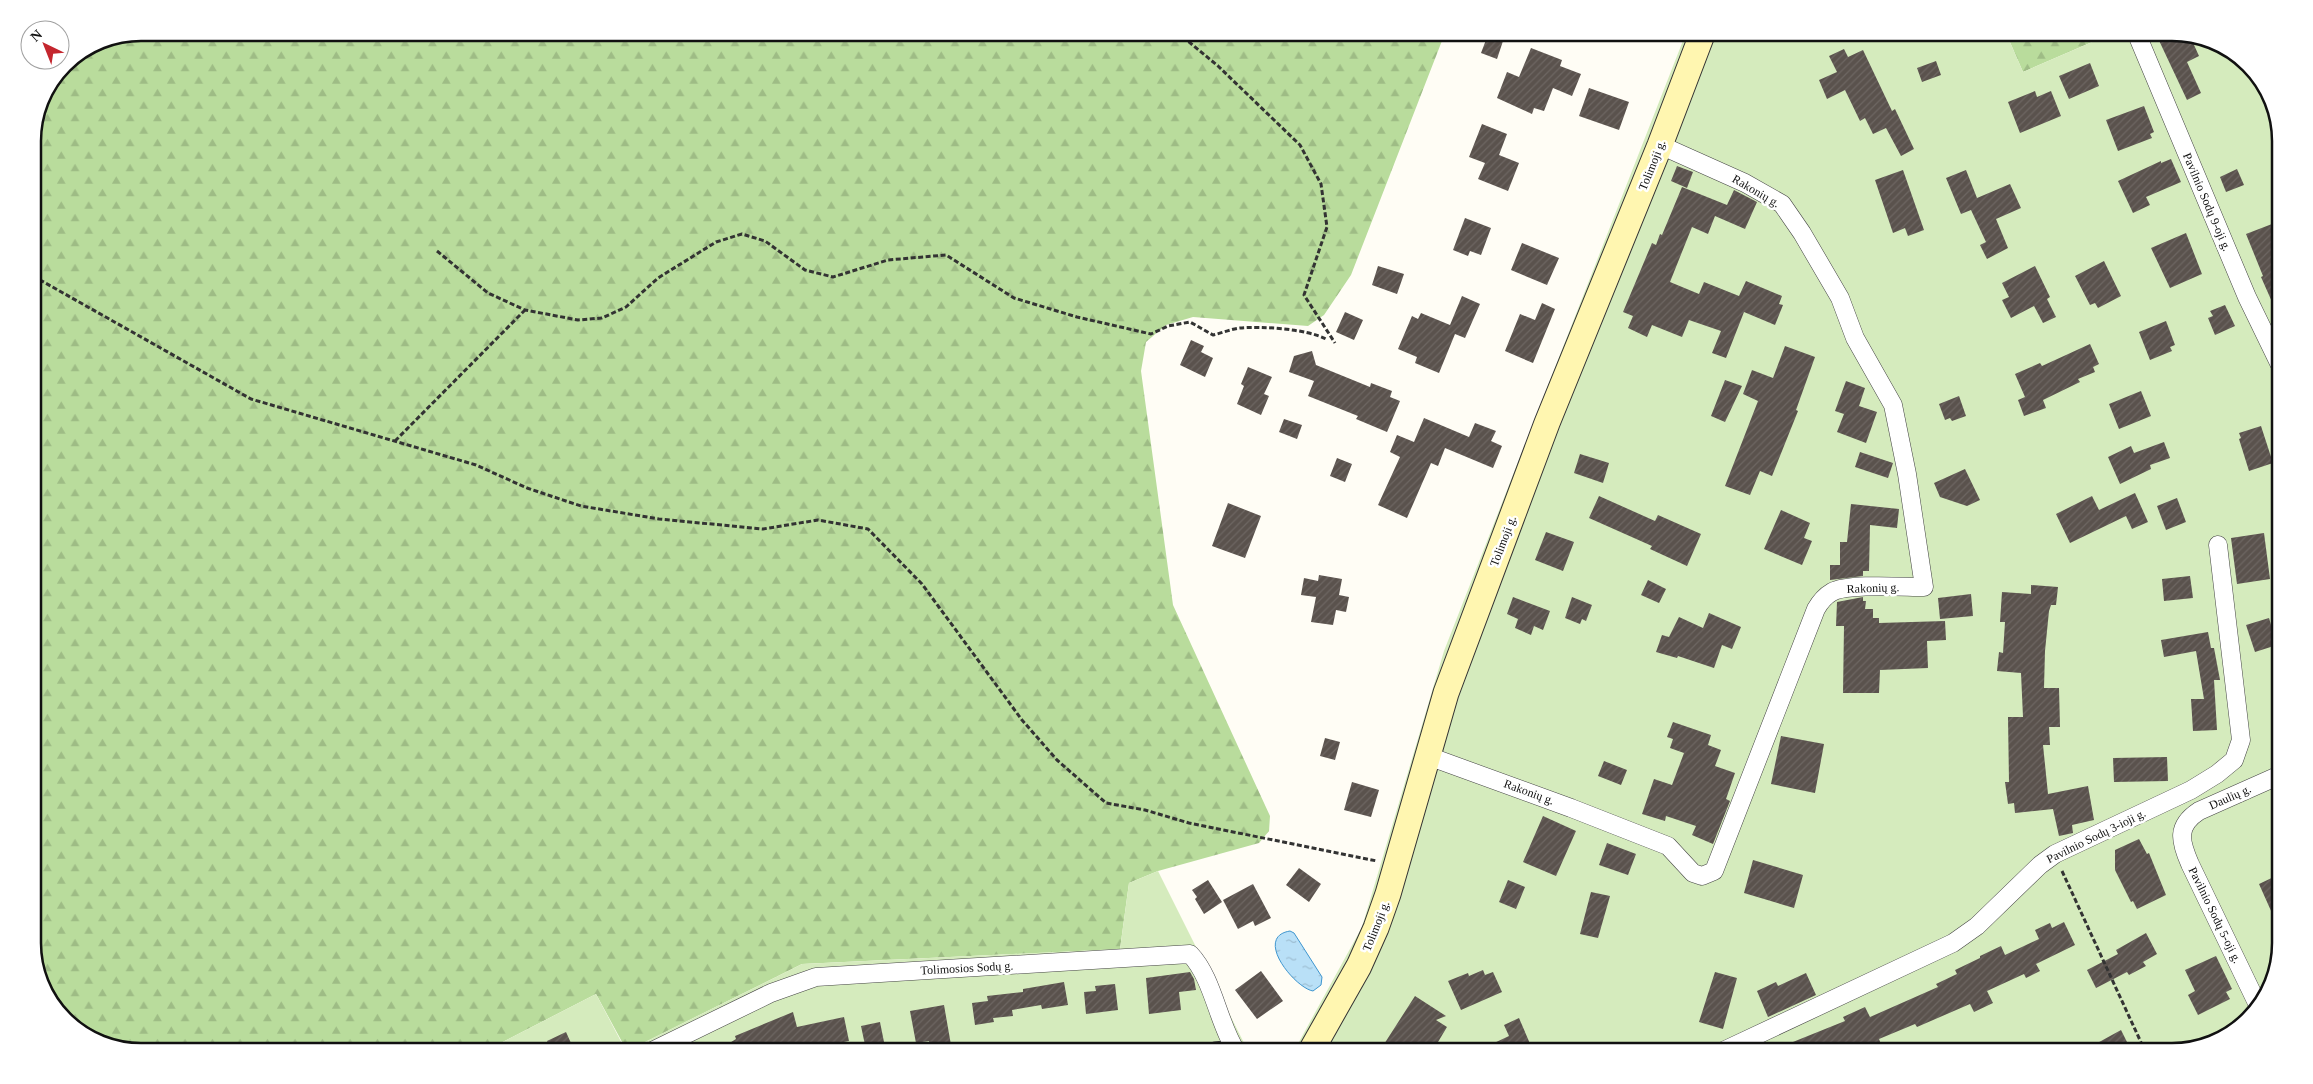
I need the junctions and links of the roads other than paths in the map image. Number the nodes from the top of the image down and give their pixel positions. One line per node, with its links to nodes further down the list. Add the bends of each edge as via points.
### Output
1 (1700, 41): 3 (street, Tolimoji g.)
2 (2140, 41): 4 (street, Pavilnio Sodų 9-oji g., via 2247,297)
3 (1660, 145): 6 (street, Tolimoji g., via 1544,432 1446,693); 6 (street, Rakonių g., via 1745,183 1782,204 1802,233 1840,298 1854,338 1893,404 1924,587 1846,588 1832,592 1816,608 1714,871 1702,876 1693,873 1668,846)
4 (2272, 349)
5 (2218, 545): 13 (street, Pavilnio Sodų 3-ioji g., via 2241,740 2234,760 2191,790 2055,854 1977,926 1952,943)
6 (1428, 756): 12 (street, Tolimoji g., via 1376,928)
7 (2272, 779): 8 (street, Daulių g., via 2199,811)
8 (2184, 825): 9 (street, Pavilnio Sodų 5-oji g., via 2181,841 2184,851)
9 (2255, 998)
10 (670, 1043): 11 (street, Tolimosios Sodų g., via 764,996 816,977 1190,954 1203,976)
11 (1231, 1043)
12 (1316, 1043)
13 (1741, 1043)

